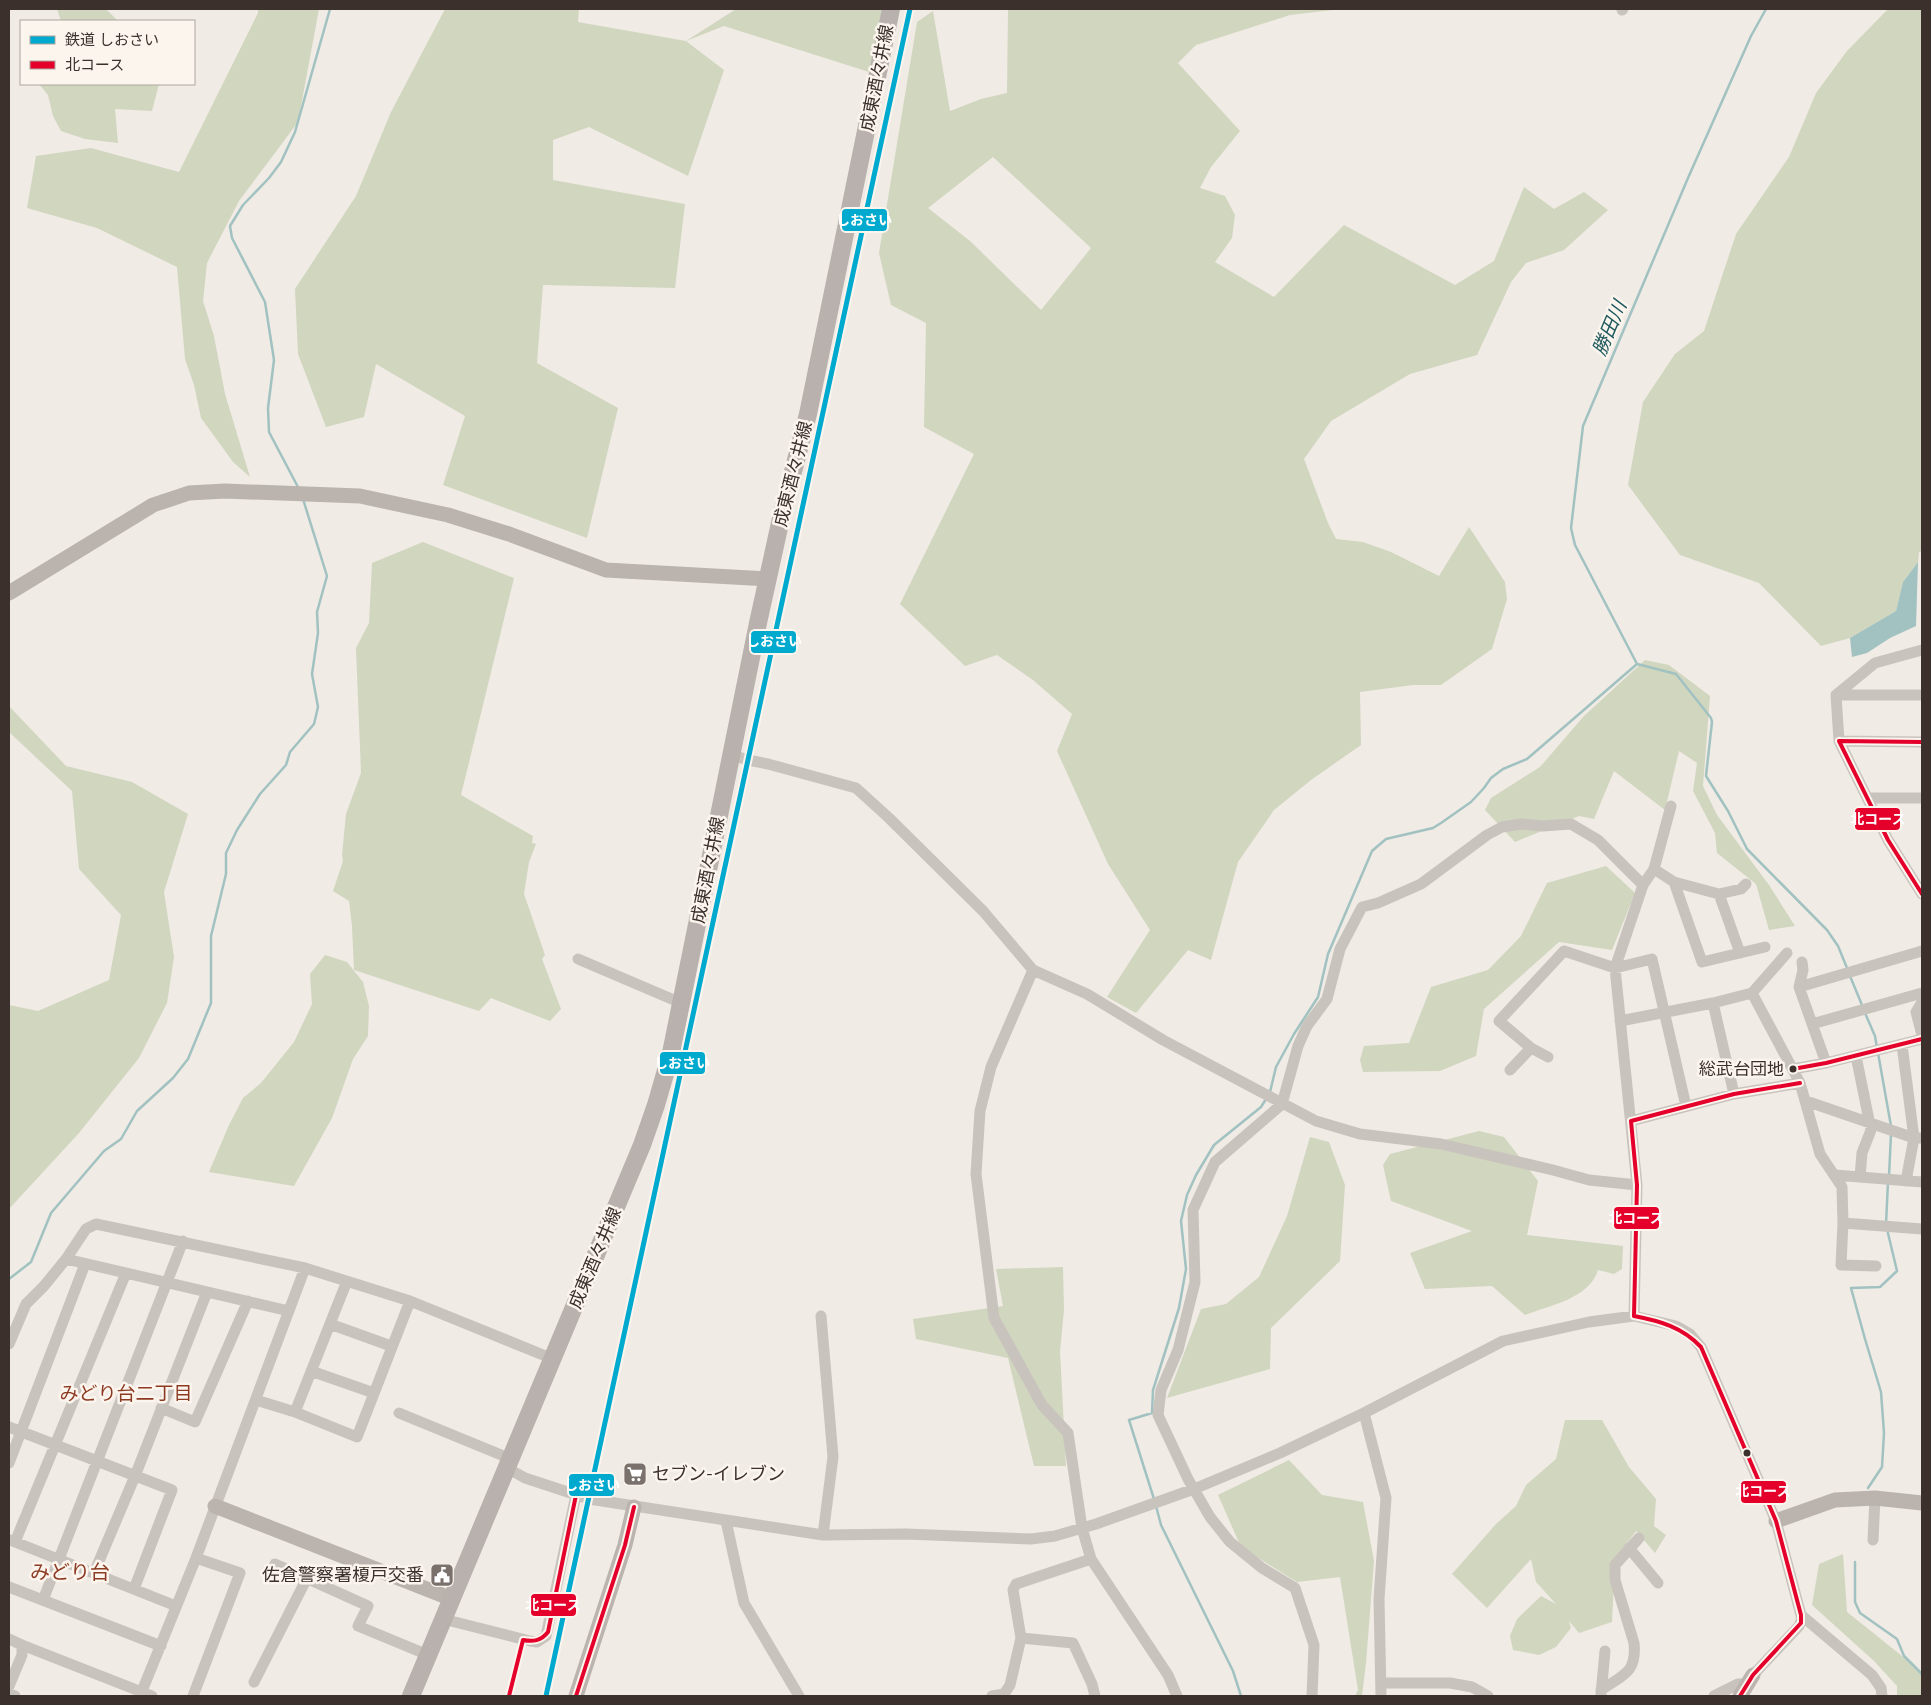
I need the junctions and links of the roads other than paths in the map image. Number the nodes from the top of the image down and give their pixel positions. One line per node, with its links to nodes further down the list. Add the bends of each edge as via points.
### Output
1 (891, 9): 2 (main road, 成東酒々井線, via 809,407)
2 (768, 579): 3 (street, via 606,570 448,514 360,496 225,491 189,493 153,505); 9 (main road, 成東酒々井線)
3 (9, 593)
4 (1922, 650): 5 (street, via 1875,663)
5 (1836, 695): 6 (street); 7 (street)
6 (1922, 695)
7 (1839, 741): 8 (street); 10 (street)
8 (1922, 742)
9 (732, 755): 26 (street, via 856,788 983,911); 31 (main road, 成東酒々井線)
10 (1868, 798): 11 (street); 17 (street, via 1888,840)
11 (1922, 798)
12 (1672, 806): 13 (street)
13 (1654, 869): 14 (street); 16 (street)
14 (1674, 882): 18 (street); 20 (street, via 1702,962)
15 (1746, 884): 18 (street, via 1741,889)
16 (1643, 885): 25 (street); 48 (street, via 1598,840 1570,824 1521,824 1502,827 1487,835 1420,884 1362,907 1340,949 1327,999 1307,1026 1298,1046)
17 (1920, 888)
18 (1719, 894): 20 (street)
19 (1765, 947): 20 (street)
20 (1740, 953)
21 (1787, 953): 28 (street)
22 (1921, 954): 27 (street)
23 (578, 959): 31 (street)
24 (1802, 962): 27 (street)
25 (1615, 968): 33 (street, via 1652,959); 34 (street); 39 (street, via 1564,951 1498,1021)
26 (1033, 970): 48 (street, via 1087,994 1163,1040); 100 (street, via 991,1067 980,1111 976,1174 994,1318 1042,1405 1068,1434)
27 (1799, 988): 35 (street)
28 (1752, 993): 32 (street); 43 (street)
29 (1922, 993): 35 (street)
30 (1922, 1002): 36 (street, via 1916,1012)
31 (681, 1003): 77 (main road, 成東酒々井線, via 671,1053 642,1145)
32 (1713, 1003): 33 (street); 46 (street)
33 (1664, 1013): 34 (street); 49 (street)
34 (1620, 1021): 50 (street)
35 (1812, 1024): 42 (street)
36 (1922, 1035)
37 (1922, 1039): 38 (street)
38 (1902, 1045): 40 (street); 52 (street)
39 (1531, 1048): 41 (street); 44 (street)
40 (1856, 1056): 42 (street); 51 (street)
41 (1548, 1057)
42 (1826, 1063): 43 (street)
43 (1794, 1069): 45 (street)
44 (1510, 1070)
45 (1800, 1083): 46 (street); 47 (street)
46 (1734, 1094): 49 (street)
47 (1806, 1101): 51 (street); 53 (street, via 1820,1154)
48 (1282, 1104): 57 (street, via 1316,1121 1360,1134 1441,1144 1590,1180); 92 (street, via 1215,1162 1193,1210 1195,1282 1178,1350 1160,1390 1158,1415)
49 (1686, 1106): 50 (street)
50 (1631, 1120): 57 (street)
51 (1870, 1122): 52 (street); 54 (street)
52 (1918, 1138): 55 (street)
53 (1835, 1175): 54 (street); 58 (street, via 1842,1187)
54 (1860, 1177): 55 (street)
55 (1906, 1181): 56 (street)
56 (1922, 1182)
57 (1637, 1185): 73 (street)
58 (1843, 1223): 59 (street); 63 (street, via 1841,1265)
59 (1922, 1230)
60 (183, 1241): 61 (street, via 96,1224 86,1229); 64 (street); 67 (street)
61 (66, 1259): 62 (street); 75 (street, via 26,1304)
62 (85, 1264): 65 (street); 86 (street)
63 (1876, 1266)
64 (305, 1268): 66 (street); 71 (street)
65 (126, 1273): 67 (street); 87 (street)
66 (347, 1281): 70 (street); 74 (street)
67 (167, 1283): 68 (street); 88 (street)
68 (207, 1292): 69 (street); 81 (street)
69 (248, 1301): 71 (street); 81 (street, via 195,1422)
70 (410, 1301): 76 (street); 77 (street)
71 (289, 1311): 80 (street)
72 (821, 1316): 101 (street, via 833,1457)
73 (1634, 1316): 84 (street, via 1589,1322 1503,1341); 99 (street, via 1676,1326 1690,1334 1701,1347)
74 (330, 1324): 76 (street); 78 (street)
75 (9, 1344)
76 (391, 1346): 79 (street)
77 (553, 1359): 90 (main road, 成東酒々井線)
78 (312, 1371): 79 (street); 82 (street)
79 (374, 1393): 82 (street, via 357,1437)
80 (256, 1400): 82 (street); 96 (street)
81 (161, 1408): 91 (street)
82 (295, 1412)
83 (399, 1413): 90 (street)
84 (1364, 1413): 92 (street); 127 (street, via 1386,1498 1379,1599)
85 (9, 1427): 86 (street)
86 (20, 1432): 87 (street); 89 (street)
87 (54, 1445): 88 (street); 103 (street)
88 (96, 1461): 91 (street); 107 (street)
89 (9, 1463)
90 (509, 1463): 93 (street, via 526,1478); 115 (main road, 成東酒々井線)
91 (135, 1476): 110 (street); 114 (street, via 172,1490)
92 (1194, 1489): 100 (street); 141 (street, via 1230,1542 1262,1568 1295,1588 1314,1644)
93 (576, 1494): 97 (street); 119 (street, via 546,1636 537,1642 530,1641)
94 (1875, 1498): 95 (street); 99 (street, via 1835,1500); 104 (street)
95 (1922, 1503)
96 (215, 1506): 106 (street); 115 (street)
97 (634, 1507): 98 (street); 136 (street, via 625,1545)
98 (726, 1521): 101 (street); 137 (street, via 744,1602)
99 (1776, 1521): 118 (street)
100 (1082, 1528): 101 (street, via 1032,1539 906,1534); 108 (street)
101 (824, 1535)
102 (1639, 1538): 105 (street)
103 (12, 1540): 107 (street)
104 (1873, 1540)
105 (1630, 1548): 112 (street); 130 (street, via 1616,1565 1615,1580 1634,1643 1633,1665)
106 (196, 1558): 117 (street); 135 (street, via 240,1572)
107 (59, 1559): 110 (street); 116 (street)
108 (1091, 1559): 120 (street, via 1016,1584 1013,1590); 140 (street, via 1168,1675)
109 (275, 1564): 111 (street)
110 (94, 1573): 114 (street)
111 (306, 1578): 125 (street, via 368,1606 358,1626); 126 (street)
112 (1658, 1584)
113 (9, 1587): 116 (street)
114 (134, 1589): 117 (street)
115 (452, 1599): 119 (main road, 成東酒々井線)
116 (43, 1600): 123 (street)
117 (176, 1606): 123 (street)
118 (1801, 1615): 128 (street, via 1799,1626); 145 (street, via 1872,1675 1881,1688)
119 (443, 1619): 125 (main road, 成東酒々井線)
120 (1021, 1638): 138 (street, via 1010,1685 1004,1694); 139 (street, via 1072,1643)
121 (9, 1639): 122 (street)
122 (22, 1645): 129 (street, via 22,1655); 133 (street)
123 (160, 1646): 133 (street)
124 (1605, 1651): 130 (street)
125 (428, 1655): 132 (main road, 成東酒々井線)
126 (254, 1682)
127 (1381, 1683): 142 (street); 143 (street, via 1450,1683 1472,1687)
128 (1747, 1685): 144 (street, via 1738,1684)
129 (9, 1686)
130 (1601, 1693)
131 (9, 1694): 134 (street)
132 (414, 1694)
133 (145, 1695)
134 (14, 1696)
135 (193, 1696)
136 (576, 1696)
137 (799, 1696)
138 (992, 1696)
139 (1095, 1696)
140 (1177, 1696)
141 (1312, 1696)
142 (1381, 1696)
143 (1488, 1696)
144 (1714, 1696)
145 (1882, 1696)

